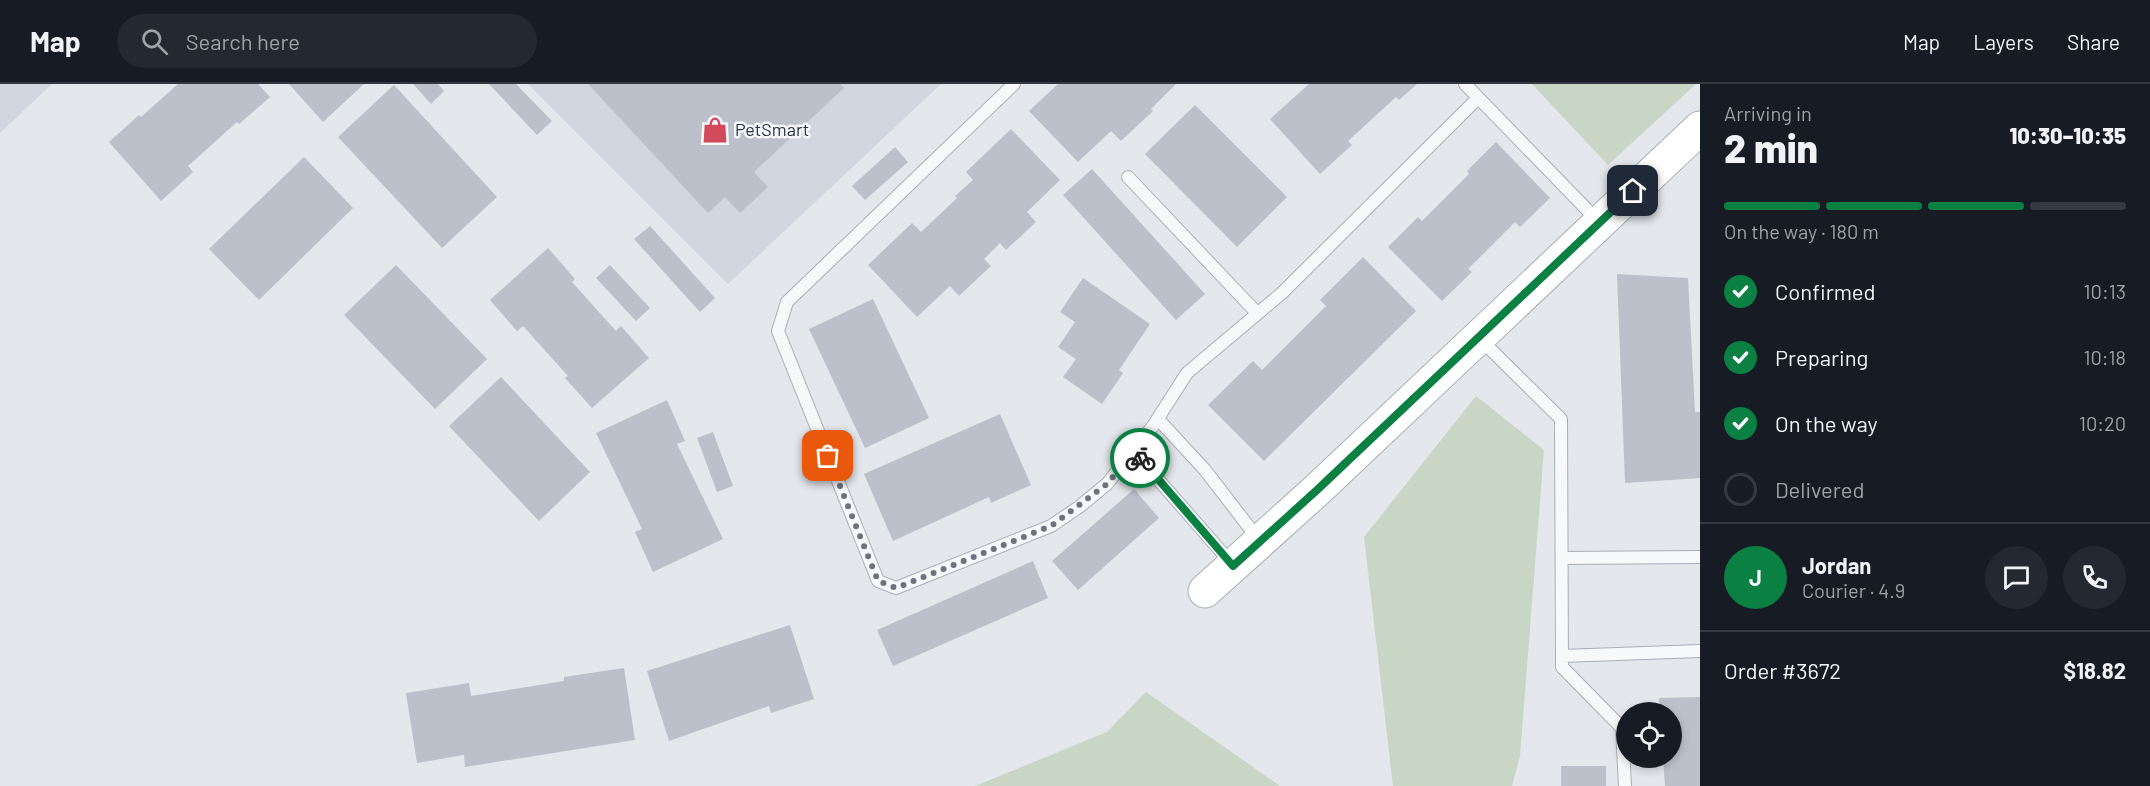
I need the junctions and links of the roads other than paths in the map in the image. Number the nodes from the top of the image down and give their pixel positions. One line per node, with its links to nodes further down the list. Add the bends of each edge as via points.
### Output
1 (1014, 84): 10 (lane, via 787,302 778,331 878,581 896,588 1051,526 1107,484)
2 (1465, 84): 3 (lane)
3 (1478, 98): 6 (lane); 7 (lane)
4 (1700, 128): 6 (street)
5 (1128, 177): 7 (lane)
6 (1600, 223): 8 (street)
7 (1257, 314): 9 (lane, via 1187,373)
8 (1478, 337): 11 (street); 13 (lane, via 1561,418)
9 (1158, 419): 10 (lane); 11 (lane, via 1205,470)
10 (1134, 452): 14 (lane)
11 (1260, 542): 14 (street)
12 (1700, 557): 13 (lane)
13 (1563, 558): 17 (lane)
14 (1233, 566): 15 (street)
15 (1205, 591)
16 (1700, 651): 17 (lane)
17 (1562, 656): 18 (lane, via 1562,667 1622,728)
18 (1625, 786)

